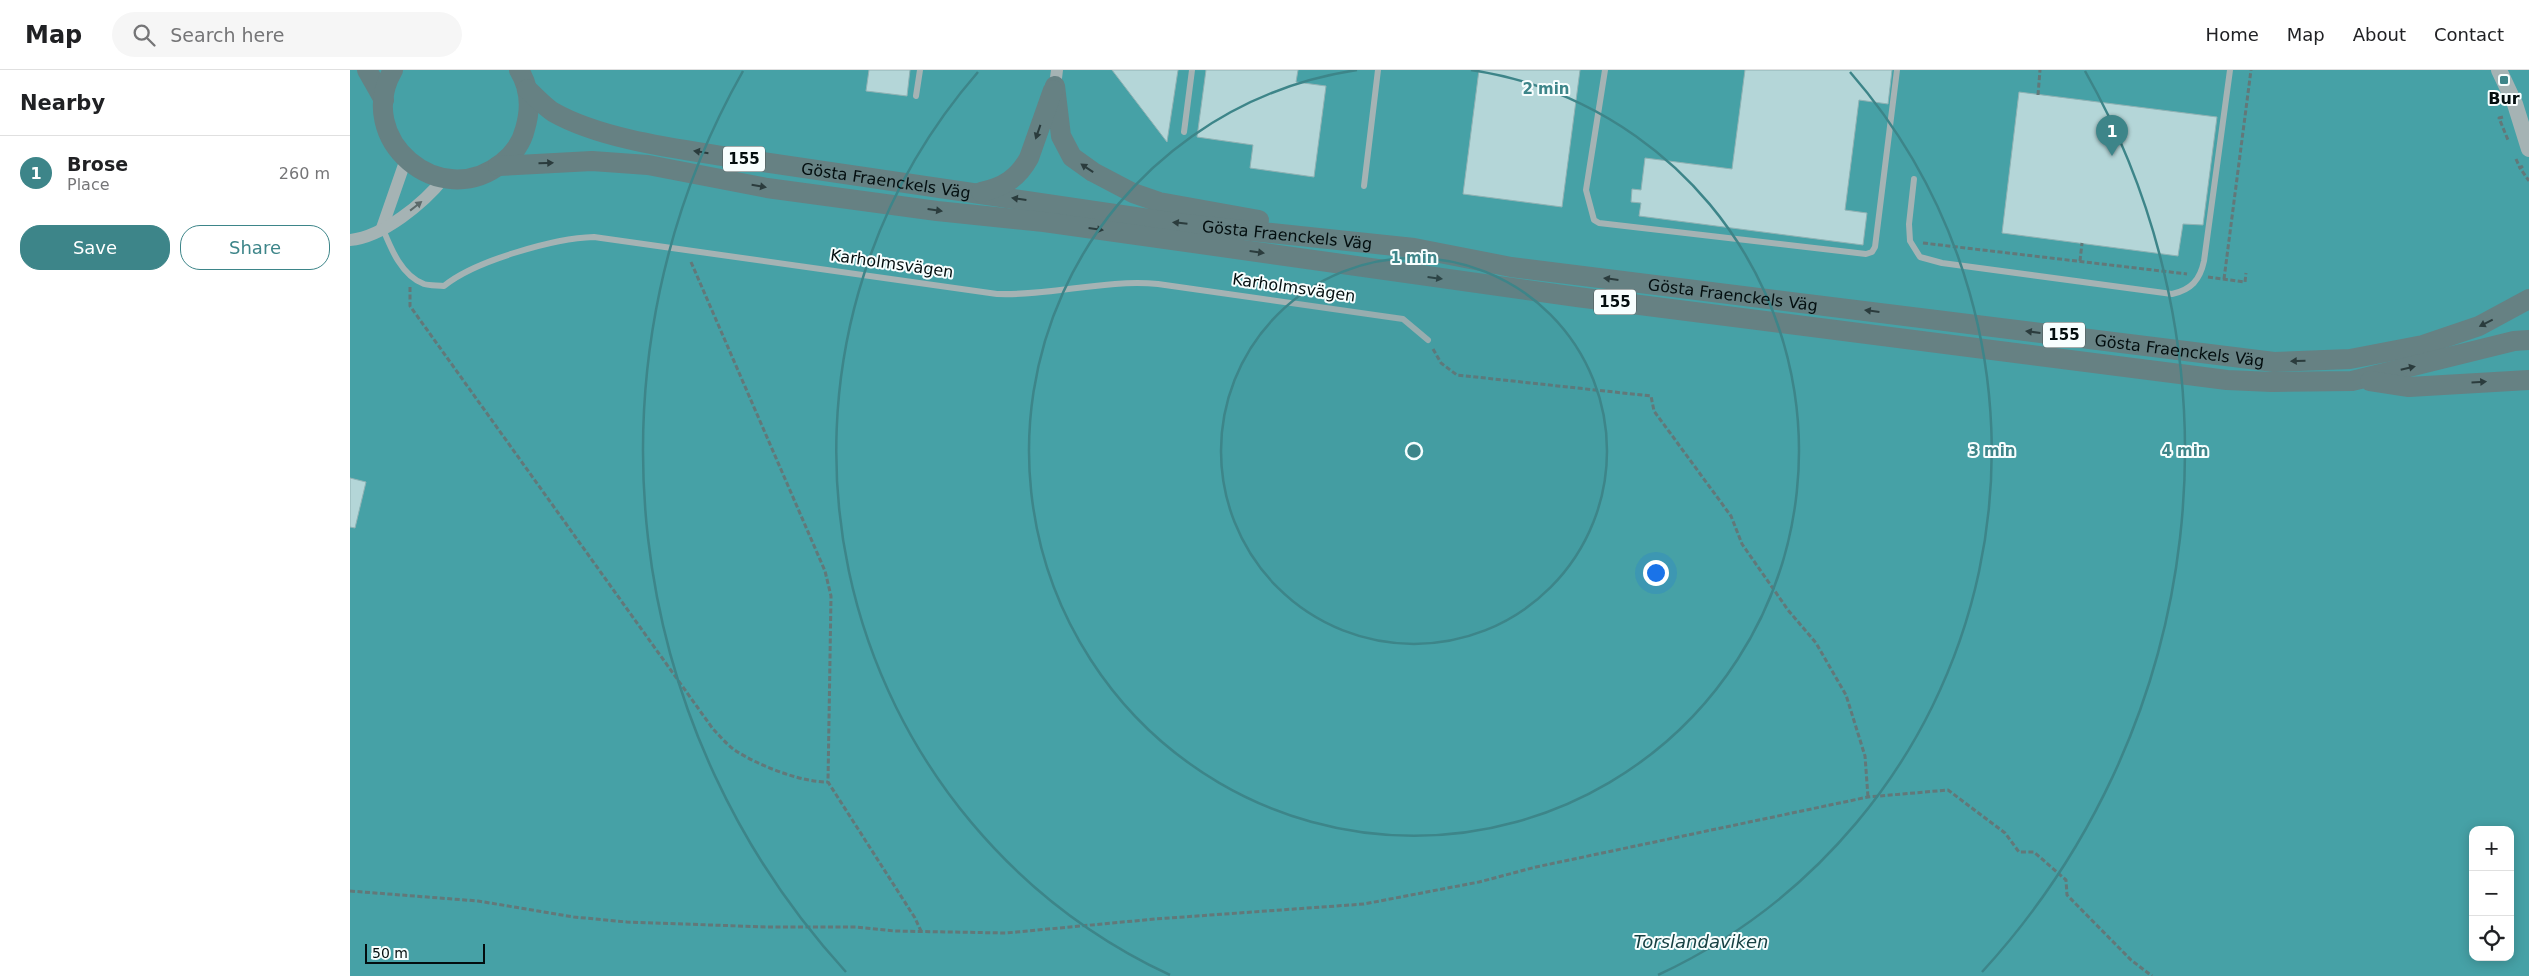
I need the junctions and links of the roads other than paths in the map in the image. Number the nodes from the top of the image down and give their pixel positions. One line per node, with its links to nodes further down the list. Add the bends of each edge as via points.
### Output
1 (366, 70): 14 (main road, Gösta Fraenckels Väg / 155)
2 (394, 70): 14 (main road, Gösta Fraenckels Väg / 155)
3 (519, 70): 12 (main road, Gösta Fraenckels Väg / 155)
4 (920, 70): 13 (lane)
5 (1192, 70): 17 (lane)
6 (1378, 70): 23 (lane)
7 (1605, 70): 8 (lane, via 1586,190 1594,220 1866,254 1875,247)
8 (1897, 70)
9 (2230, 70): 22 (lane, via 2201,276 2186,291 2172,294 1942,263 1920,257 1910,241)
10 (2499, 70): 15 (street)
11 (1056, 78): 24 (main road, one-way to 24, via 1023,168 1006,184); 26 (main road, one-way to 11, via 1265,221 1159,202 1133,193 1093,172 1072,156 1061,136)
12 (527, 89): 20 (main road, Gösta Fraenckels Väg / 155, via 529,111 524,132 514,151); 24 (main road, Gösta Fraenckels Väg / 155, one-way to 12, via 736,158 618,136 578,124 552,111)
13 (916, 96)
14 (384, 100): 19 (main road, Gösta Fraenckels Väg / 155, via 388,132)
15 (2515, 104): 16 (street); 18 (street)
16 (2529, 125)
17 (1184, 132)
18 (2529, 149)
19 (406, 159): 21 (main road, Gösta Fraenckels Väg / 155, via 423,172); 25 (street)
20 (498, 166): 21 (main road, Gösta Fraenckels Väg / 155, via 472,178); 31 (main road, Gösta Fraenckels Väg / 155, one-way to 31, via 615,162 767,188 937,211 1095,228 1577,297 2227,380 2322,382)
21 (444, 178): 25 (street, one-way to 21, via 417,206)
22 (1914, 179)
23 (1364, 186)
24 (974, 193): 26 (main road, Gösta Fraenckels Väg / 155, one-way to 24, via 1176,223)
25 (382, 228): 27 (street); 29 (lane, Karholmsvägen, via 394,255 409,274 424,284 444,286 456,276 551,243 581,238 615,239 997,294 1037,294 1126,282 1158,284 1403,319)
26 (1298, 234): 28 (main road, Gösta Fraenckels Väg / 155, one-way to 26, via 2479,326 2423,345 2350,359 2274,362 1511,267 1414,248)
27 (350, 240)
28 (2529, 300)
29 (1428, 340)
30 (2529, 340): 31 (main road, Gösta Fraenckels Väg / 155, one-way to 30)
31 (2361, 379): 32 (main road, Gösta Fraenckels Väg / 155, one-way to 32, via 2409,387)
32 (2529, 380)

